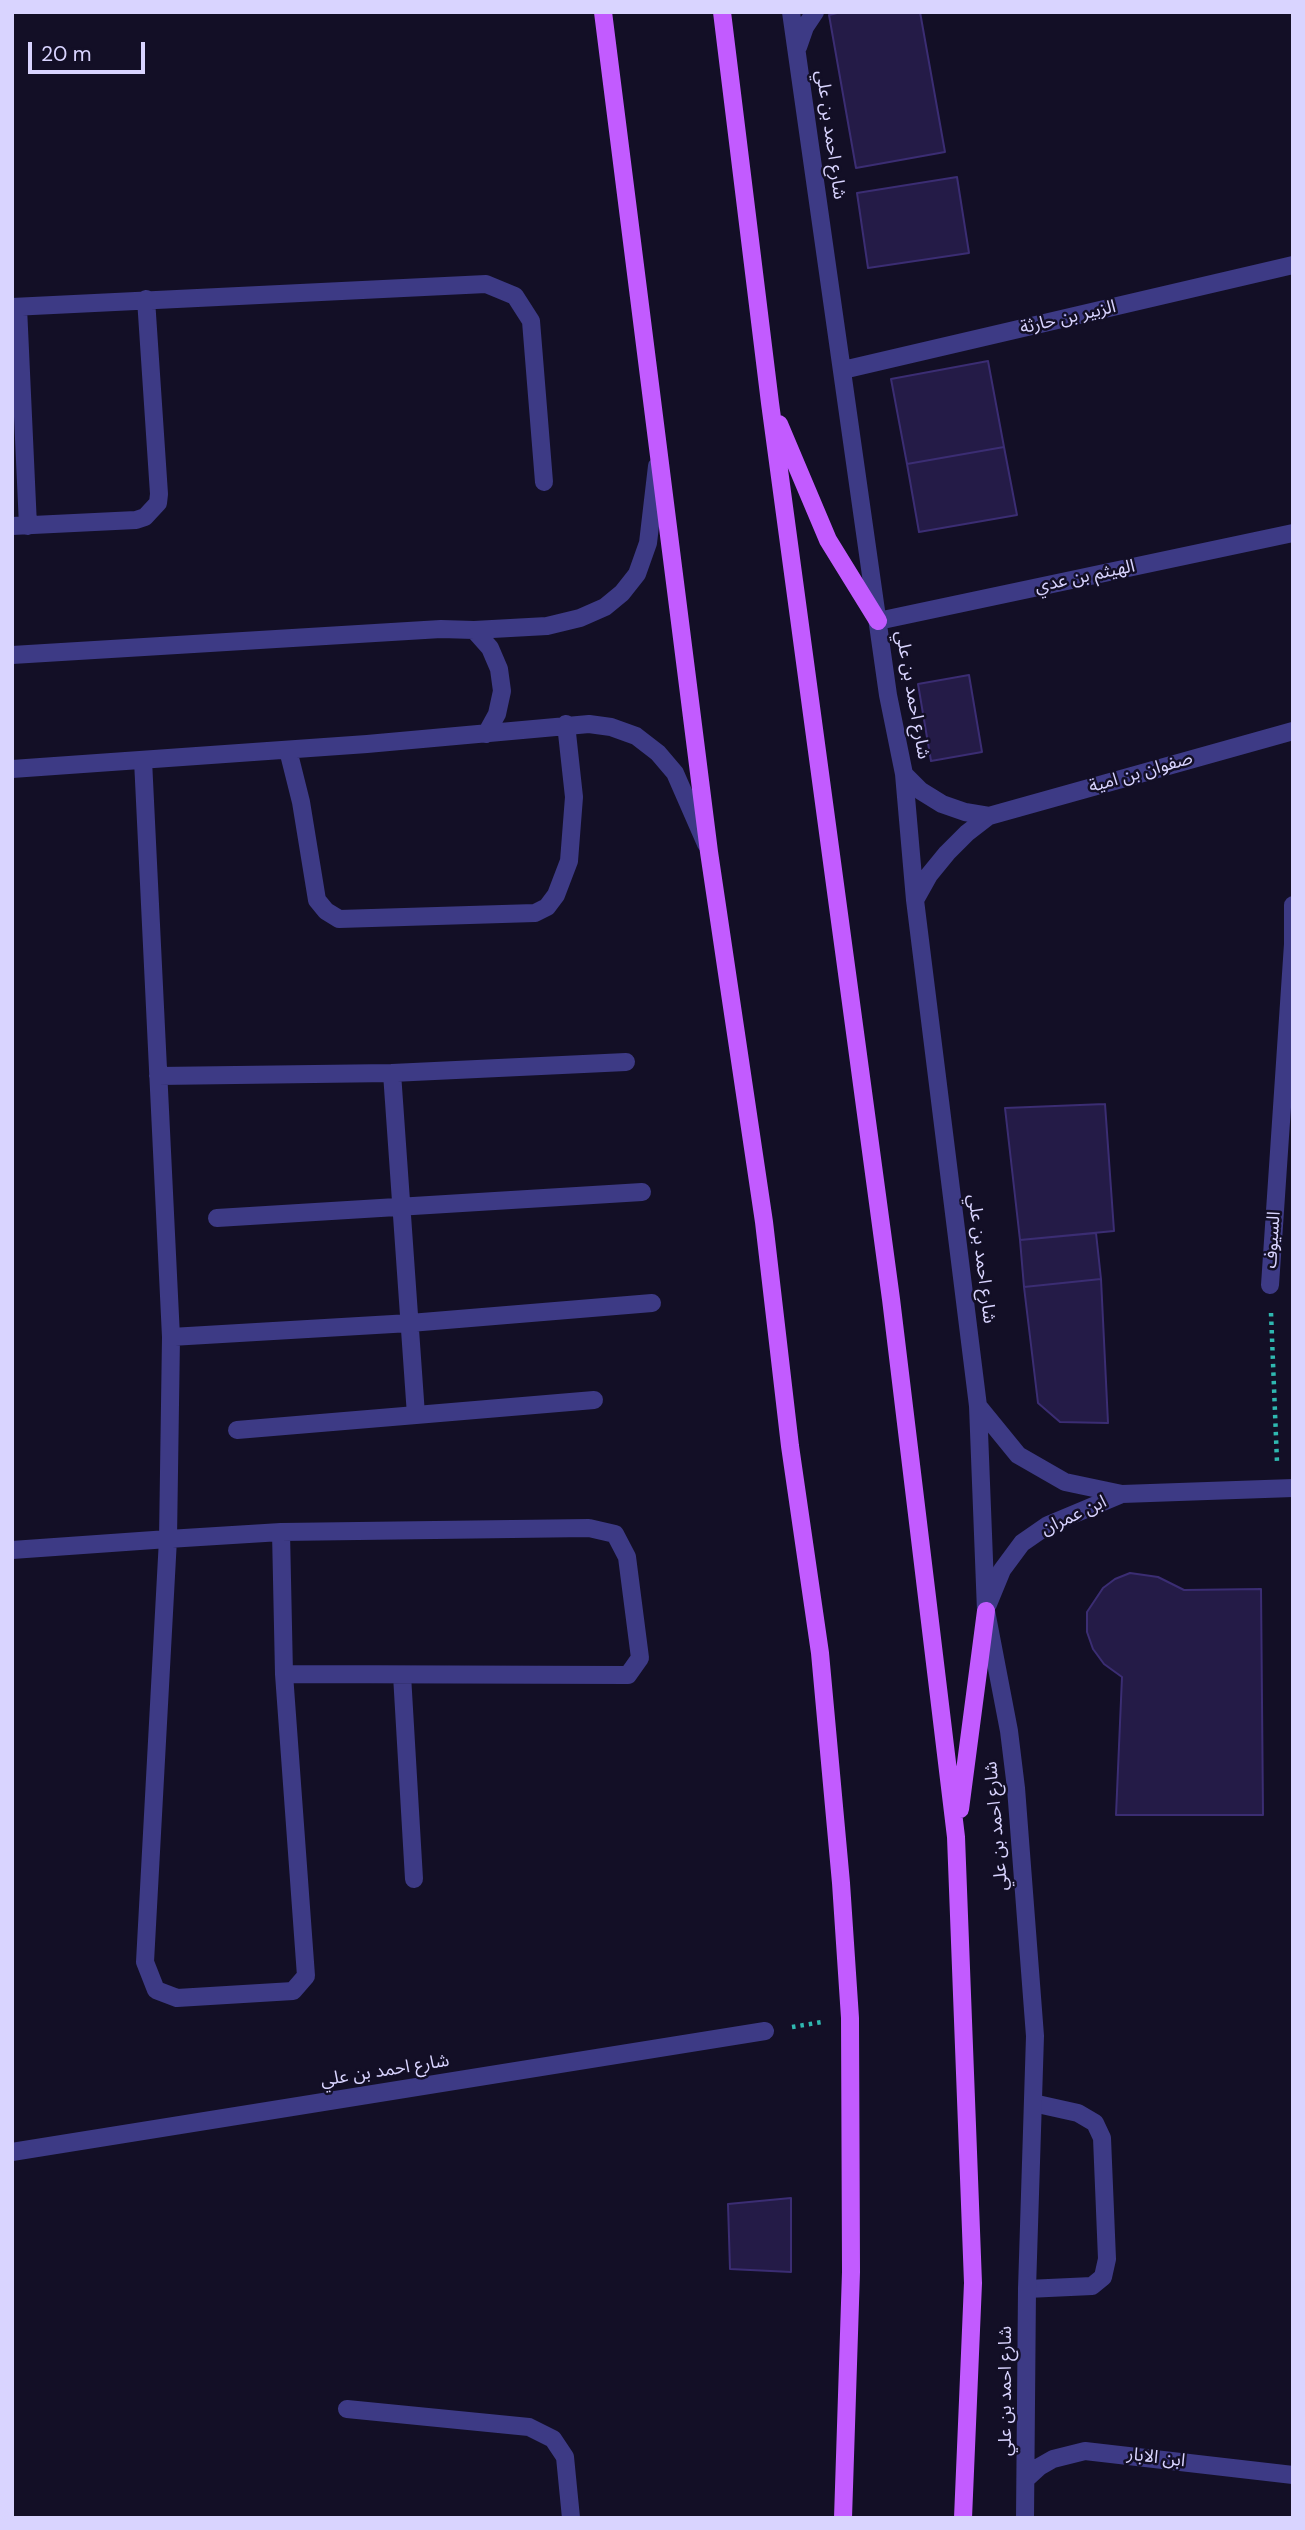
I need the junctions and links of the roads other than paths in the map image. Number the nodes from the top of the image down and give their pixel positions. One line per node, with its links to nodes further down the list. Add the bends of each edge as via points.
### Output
1 (603, 12): 11 (main road)
2 (722, 12): 10 (main road, شارع احمد بن علي)
3 (791, 12): 5 (street, شارع احمد بن علي)
4 (815, 12): 5 (street)
5 (796, 50): 9 (street, شارع احمد بن علي)
6 (1293, 265): 9 (street, الزبير بن حارثة)
7 (146, 299): 8 (street); 12 (street, via 486,284 515,296 531,321); 13 (street, via 158,503 136,520)
8 (15, 307): 13 (street)
9 (843, 370): 15 (street, شارع احمد بن علي)
10 (770, 403): 15 (main road, via 828,540); 52 (main road, شارع احمد بن علي, via 889,1285)
11 (658, 452): 16 (street, via 648,543 636,574 622,593 605,607 558,624); 26 (main road)
12 (544, 482)
13 (20, 526)
14 (1293, 533): 15 (street, الهيثم بن عدي)
15 (878, 621): 24 (street, شارع احمد بن علي)
16 (474, 631): 17 (street, via 441,629); 20 (street, via 499,669 502,691)
17 (12, 655)
18 (566, 724): 20 (street); 21 (street, via 574,797 569,861 556,895 535,913 339,919 326,911 317,901); 26 (street, via 611,727 636,736 658,753 675,773)
19 (1293, 731): 25 (street, صفوان بن امية)
20 (486, 734): 21 (street)
21 (288, 750): 22 (street)
22 (143, 760): 23 (street); 32 (street)
23 (12, 769)
24 (904, 774): 25 (street, صفوان بن امية, via 942,804); 27 (street, شارع احمد بن علي)
25 (989, 816): 27 (street, صفوان بن امية, via 947,853)
26 (709, 852): 62 (main road, via 764,1222 820,1653 841,1883 850,2018 851,2272)
27 (915, 900): 41 (street, شارع احمد بن علي)
28 (1293, 905): 29 (street, السيوف)
29 (1293, 944): 36 (street, السيوف)
30 (625, 1062): 31 (street)
31 (392, 1073): 32 (street); 34 (street)
32 (158, 1076): 39 (street)
33 (642, 1192): 34 (street)
34 (402, 1208): 35 (street); 38 (street)
35 (218, 1218)
36 (1270, 1284)
37 (652, 1303): 38 (street)
38 (410, 1323): 39 (street); 42 (street)
39 (171, 1337): 47 (street)
40 (594, 1400): 42 (street)
41 (978, 1406): 45 (street, ابن عمران, via 1018,1455 1066,1482); 49 (street, شارع احمد بن علي)
42 (416, 1415): 43 (street)
43 (237, 1430)
44 (1285, 1488): 45 (street, ابن عمران)
45 (1122, 1494): 49 (street, ابن عمران, via 1048,1525 1021,1543 1002,1570)
46 (281, 1532): 47 (street); 50 (street); 51 (street, via 589,1528 615,1534 627,1557 640,1658 628,1675)
47 (168, 1538): 48 (street); 50 (street, via 145,1962 156,1990 177,1998 293,1992 306,1976)
48 (12, 1550)
49 (986, 1611): 52 (main road); 55 (street, شارع احمد بن علي, via 1016,1788 1035,2036)
50 (284, 1674): 51 (street)
51 (402, 1675): 53 (street)
52 (956, 1837): 63 (main road, شارع احمد بن علي, via 973,2283)
53 (414, 1880)
54 (765, 2031): 56 (street, شارع احمد بن علي)
55 (1033, 2103): 57 (street, شارع احمد بن علي); 57 (street, via 1078,2113 1095,2123 1102,2138 1107,2259 1103,2277 1092,2286)
56 (12, 2152)
57 (1027, 2289): 60 (street, شارع احمد بن علي)
58 (347, 2409): 61 (street, via 529,2427 553,2439 565,2457)
59 (1293, 2474): 60 (street, ابن الابار, via 1084,2451 1053,2459)
60 (1027, 2478): 64 (street, شارع احمد بن علي)
61 (570, 2518)
62 (843, 2518)
63 (963, 2518)
64 (1025, 2518)

